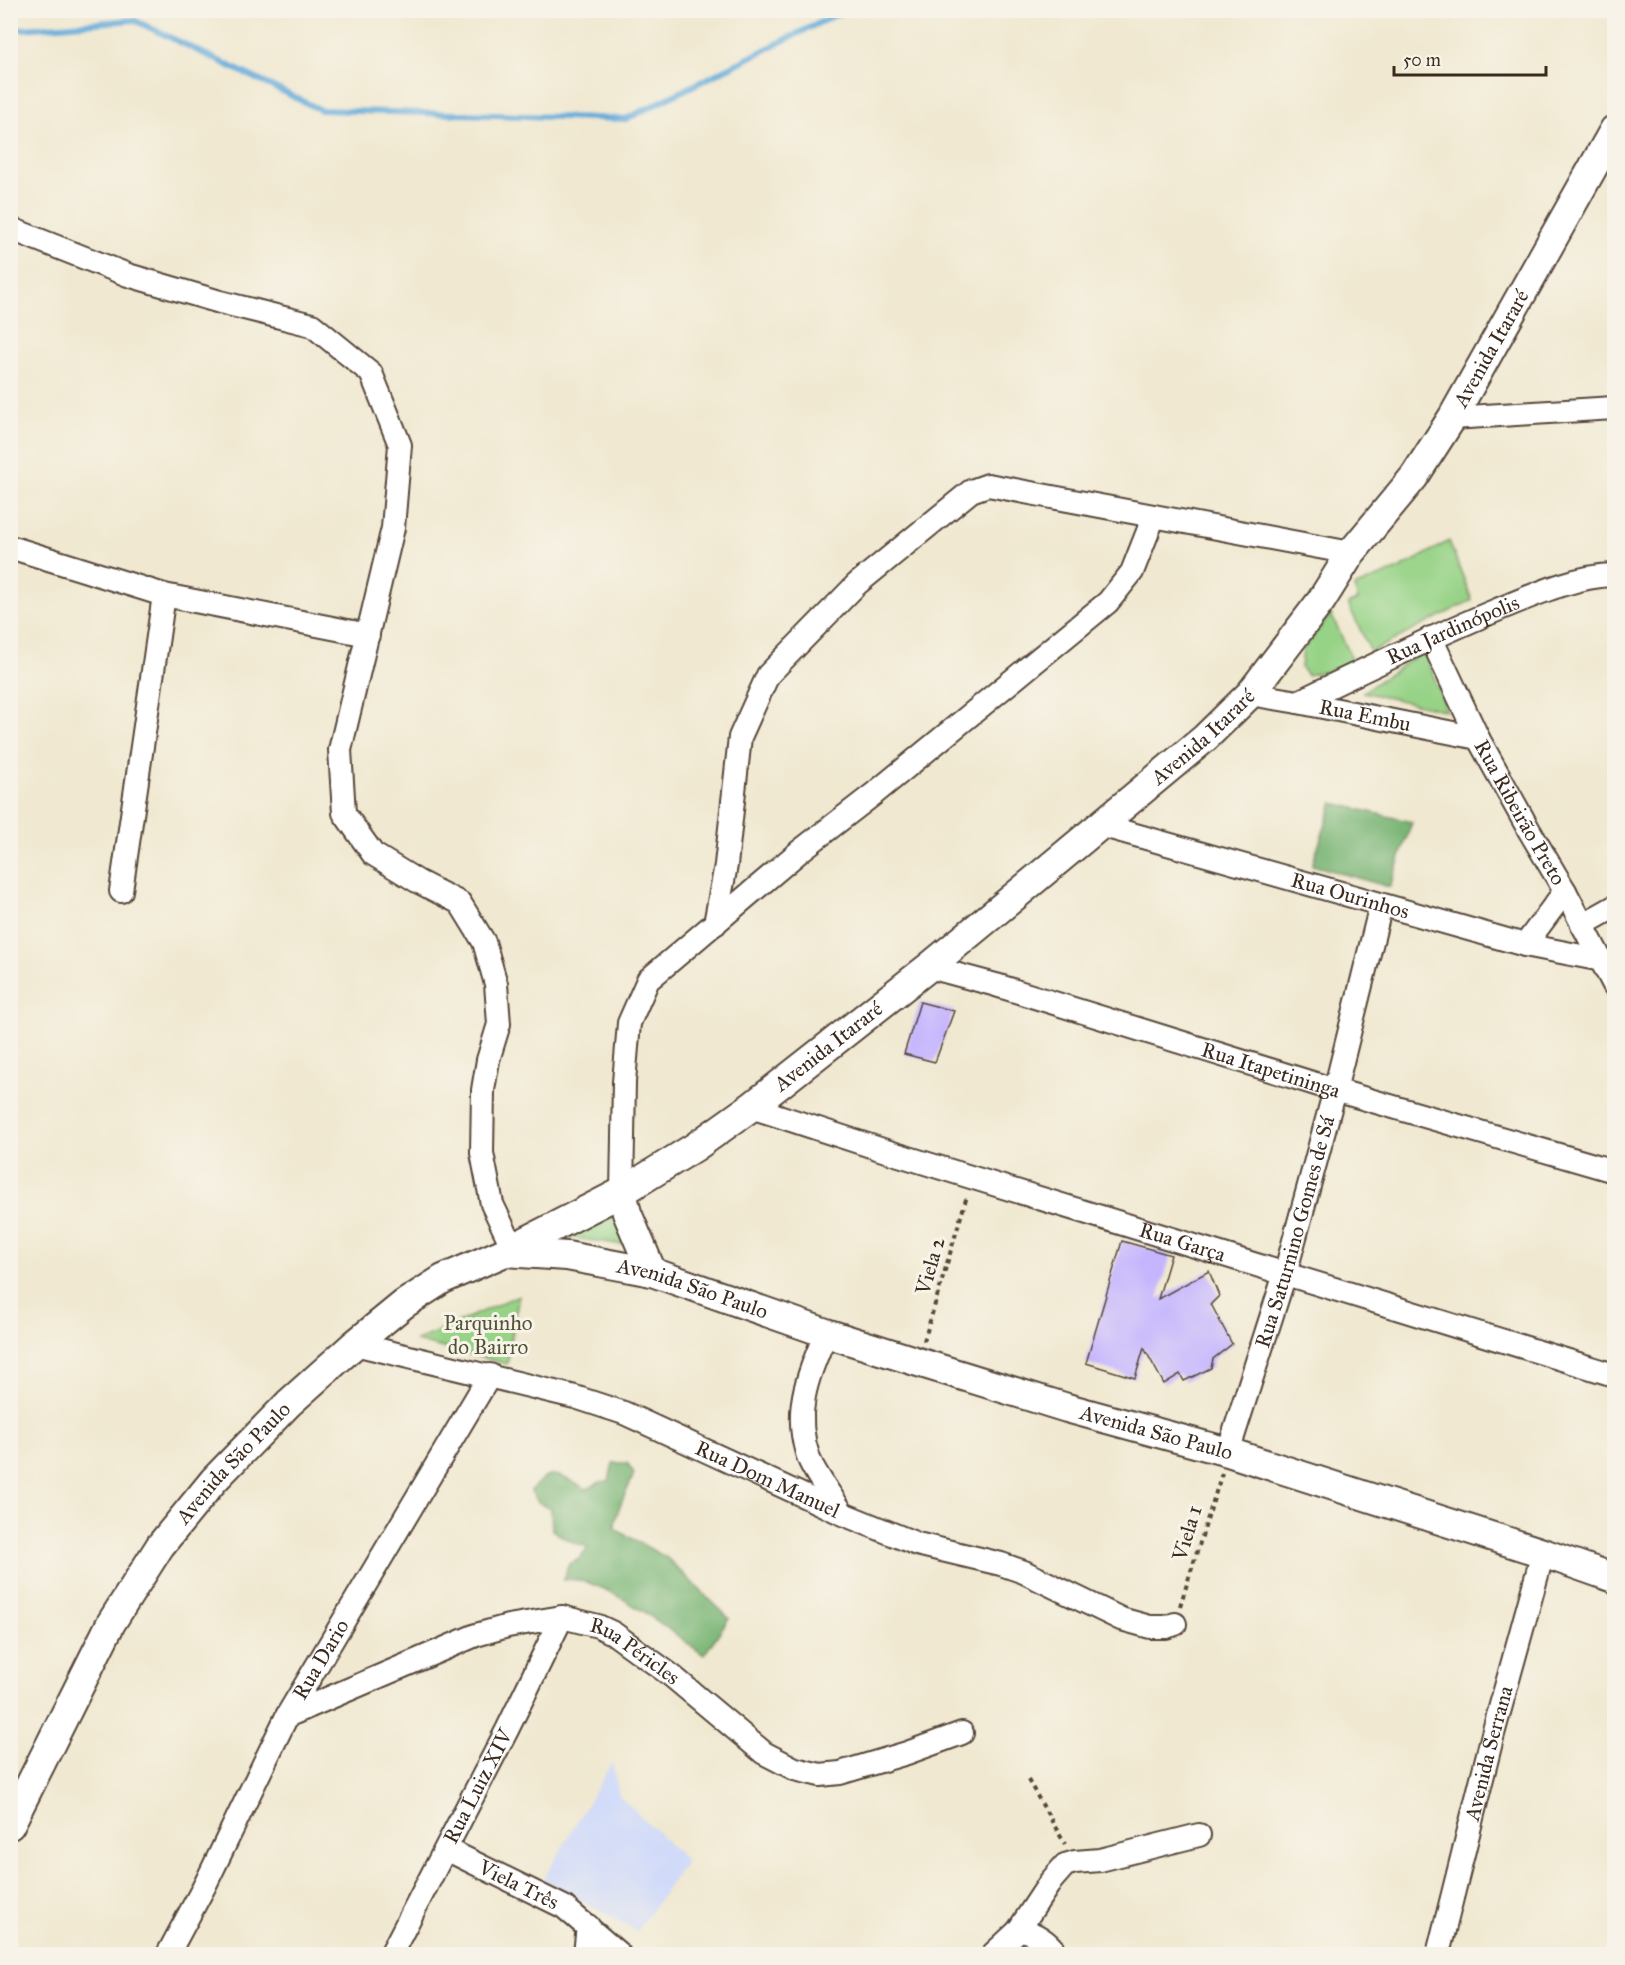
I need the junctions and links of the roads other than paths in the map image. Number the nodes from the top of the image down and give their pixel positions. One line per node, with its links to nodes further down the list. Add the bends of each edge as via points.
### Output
1 (1613, 137): 4 (main road, Avenida Itararé)
2 (14, 230): 10 (street, via 128,275 312,325 371,373 400,444 393,528)
3 (1614, 408): 4 (street)
4 (1452, 418): 7 (main road, Avenida Itararé, via 1414,477)
5 (1154, 516): 7 (street); 20 (street, via 1132,572 1108,602 800,850); 20 (street, via 988,484 971,491 857,584 768,675 740,738 726,865)
6 (10, 547): 9 (street)
7 (1351, 553): 12 (main road, Avenida Itararé, via 1321,601)
8 (1614, 575): 11 (street, Rua Jardinópolis, via 1583,578 1540,592)
9 (164, 595): 10 (street); 16 (street)
10 (368, 635): 30 (street, via 340,750 344,813 373,854 460,903 484,942 496,984 499,1024 483,1090 482,1154 492,1204)
11 (1431, 638): 13 (street, Rua Jardinópolis); 14 (street, Rua Ribeirão Preto)
12 (1250, 694): 13 (street, Rua Embu); 15 (main road, Avenida Itararé, via 1205,738)
13 (1298, 702): 14 (street, Rua Embu)
14 (1478, 738): 17 (street, Rua Ribeirão Preto)
15 (1100, 825): 18 (street, Rua Ourinhos); 24 (main road, Avenida Itararé)
16 (121, 891)
17 (1565, 891): 21 (street, Rua Ribeirão Preto); 22 (street)
18 (1381, 905): 22 (street, Rua Ourinhos); 26 (street, Rua Saturnino Gomes de Sá)
19 (1614, 907): 21 (street)
20 (715, 924): 29 (street, via 648,980 628,1023)
21 (1582, 925): 23 (street, Rua Ribeirão Preto)
22 (1525, 945): 23 (street, Rua Ourinhos)
23 (1602, 960): 25 (street, Rua Ribeirão Preto)
24 (928, 967): 26 (street, Rua Itapetininga); 27 (main road, Avenida Itararé)
25 (1614, 985)
26 (1335, 1090): 28 (street, Rua Itapetininga); 32 (street, Rua Saturnino Gomes de Sá)
27 (751, 1107): 29 (main road, Avenida Itararé); 32 (street, Rua Garça)
28 (1614, 1171)
29 (622, 1192): 30 (main road, Avenida Itararé); 31 (main road)
30 (509, 1250): 31 (main road, Avenida São Paulo); 34 (main road, Avenida São Paulo, via 443,1279 404,1304)
31 (652, 1272): 33 (main road, Avenida São Paulo)
32 (1285, 1274): 35 (street, Rua Garça); 37 (street, Rua Saturnino Gomes de Sá)
33 (826, 1333): 37 (main road, Avenida São Paulo, via 1067,1408); 38 (street, via 802,1400 802,1425 809,1460)
34 (355, 1344): 36 (street, Rua Dom Manuel); 45 (main road, Avenida São Paulo, via 289,1403 214,1480 160,1546 111,1623)
35 (1614, 1375)
36 (490, 1376): 38 (street, Rua Dom Manuel, via 624,1413); 43 (street, Rua Dario)
37 (1228, 1452): 39 (main road, Avenida São Paulo)
38 (843, 1514): 42 (street, Rua Dom Manuel, via 917,1544 1024,1572 1121,1619 1150,1627)
39 (1543, 1553): 40 (main road, Avenida São Paulo); 56 (street, Avenida Serrana)
40 (1614, 1578)
41 (562, 1617): 43 (street, Rua Péricles, via 476,1635); 44 (street, Rua Péricles, via 613,1633 672,1676 764,1753 795,1769 820,1775 840,1773); 47 (street, Rua Luiz XIV)
42 (1175, 1624)
43 (287, 1716): 50 (street, Rua Dario)
44 (962, 1733)
45 (10, 1825)
46 (1199, 1835): 49 (street, via 1065,1865)
47 (446, 1850): 48 (street, Viela Três, via 564,1907); 51 (street, Rua Luiz XIV)
48 (588, 1926): 52 (street); 53 (street, Viela Três)
49 (1017, 1931): 54 (street); 55 (street, via 1038,1935)
50 (168, 1954)
51 (391, 1954)
52 (585, 1954)
53 (619, 1954)
54 (993, 1954)
55 (1057, 1954)
56 (1438, 1954)

